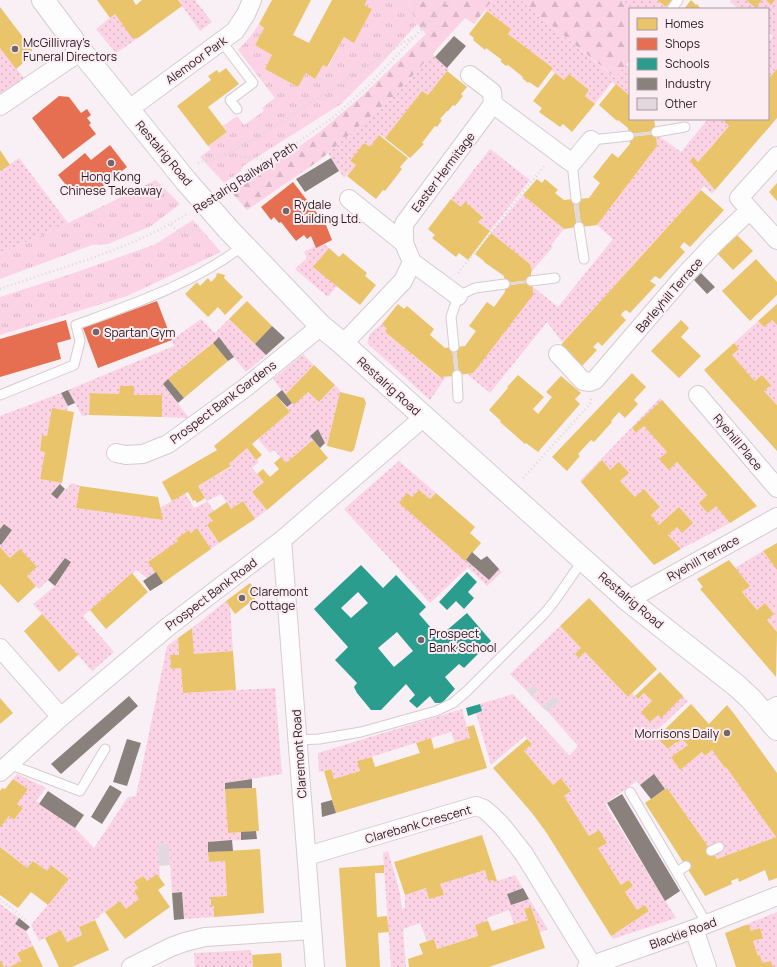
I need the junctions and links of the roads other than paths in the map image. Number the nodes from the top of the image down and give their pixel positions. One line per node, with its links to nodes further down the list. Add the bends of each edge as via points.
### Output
1 (43, 0): 4 (street, Restalrig Road)
2 (252, 0): 3 (street, Alemoor Park, via 236,31)
3 (222, 42): 8 (lane, via 253,83 230,100); 9 (street, Alemoor Park)
4 (81, 51): 7 (street); 9 (street, Restalrig Road)
5 (470, 75): 6 (street, via 492,92)
6 (493, 104): 15 (street); 21 (street, Easter Hermitage, via 404,224)
7 (0, 106)
8 (237, 109)
9 (128, 110): 22 (street, Restalrig Road, bridge, via 181,175)
10 (684, 127): 11 (lane)
11 (656, 132)
12 (629, 136): 13 (lane)
13 (591, 140): 15 (street)
14 (777, 156): 18 (street, via 739,198)
15 (572, 163): 17 (lane)
16 (349, 199): 21 (street, Easter Hermitage)
17 (576, 199)
18 (750, 210): 20 (street); 32 (street, Barleyhill Terrace, via 684,276 595,380 583,381)
19 (579, 227): 23 (lane)
20 (777, 240)
21 (404, 243): 24 (street, Easter Hermitage)
22 (244, 245): 29 (street, Restalrig Road); 35 (lane, via 228,257 160,293 76,325 80,342 74,365)
23 (584, 259)
24 (412, 262): 28 (street, Easter Hermitage); 30 (street, via 403,281)
25 (555, 278): 26 (lane)
26 (532, 281)
27 (505, 284): 28 (lane)
28 (452, 292): 31 (lane)
29 (321, 326): 30 (street, Restalrig Road); 38 (street, Prospect Bank Gardens, via 245,388 168,444 143,454)
30 (343, 344): 37 (street, Restalrig Road)
31 (454, 347)
32 (558, 354)
33 (457, 375): 36 (lane)
34 (698, 395): 39 (street, Ryehill Place)
35 (0, 396)
36 (458, 398)
37 (424, 417): 41 (street, Prospect Bank Road); 42 (street, Restalrig Road)
38 (116, 453)
39 (777, 488)
40 (777, 517): 43 (street, Ryehill Terrace)
41 (282, 540): 46 (street, Prospect Bank Road, via 169,626); 47 (street, Claremont Road)
42 (584, 560): 43 (street, Restalrig Road); 47 (lane, via 543,615 453,703 436,711 361,732)
43 (628, 600): 45 (street, Restalrig Road)
44 (0, 648): 46 (street)
45 (773, 716)
46 (61, 717): 49 (street, Prospect Bank Road)
47 (298, 740): 51 (street, Claremont Road)
48 (105, 749): 49 (lane, via 80,791)
49 (4, 768)
50 (630, 792): 53 (lane)
51 (307, 856): 56 (street, Claremont Road); 57 (street, Clarebank Crescent, via 476,806 484,809 502,826 524,854)
52 (686, 866): 53 (lane)
53 (677, 872): 55 (lane)
54 (777, 896): 55 (street, Blackie Road)
55 (701, 927): 57 (street, Blackie Road); 60 (street)
56 (312, 930): 58 (street, via 205,937 171,947); 59 (street, Claremont Road)
57 (590, 966)
58 (131, 967)
59 (315, 967)
60 (707, 967)

